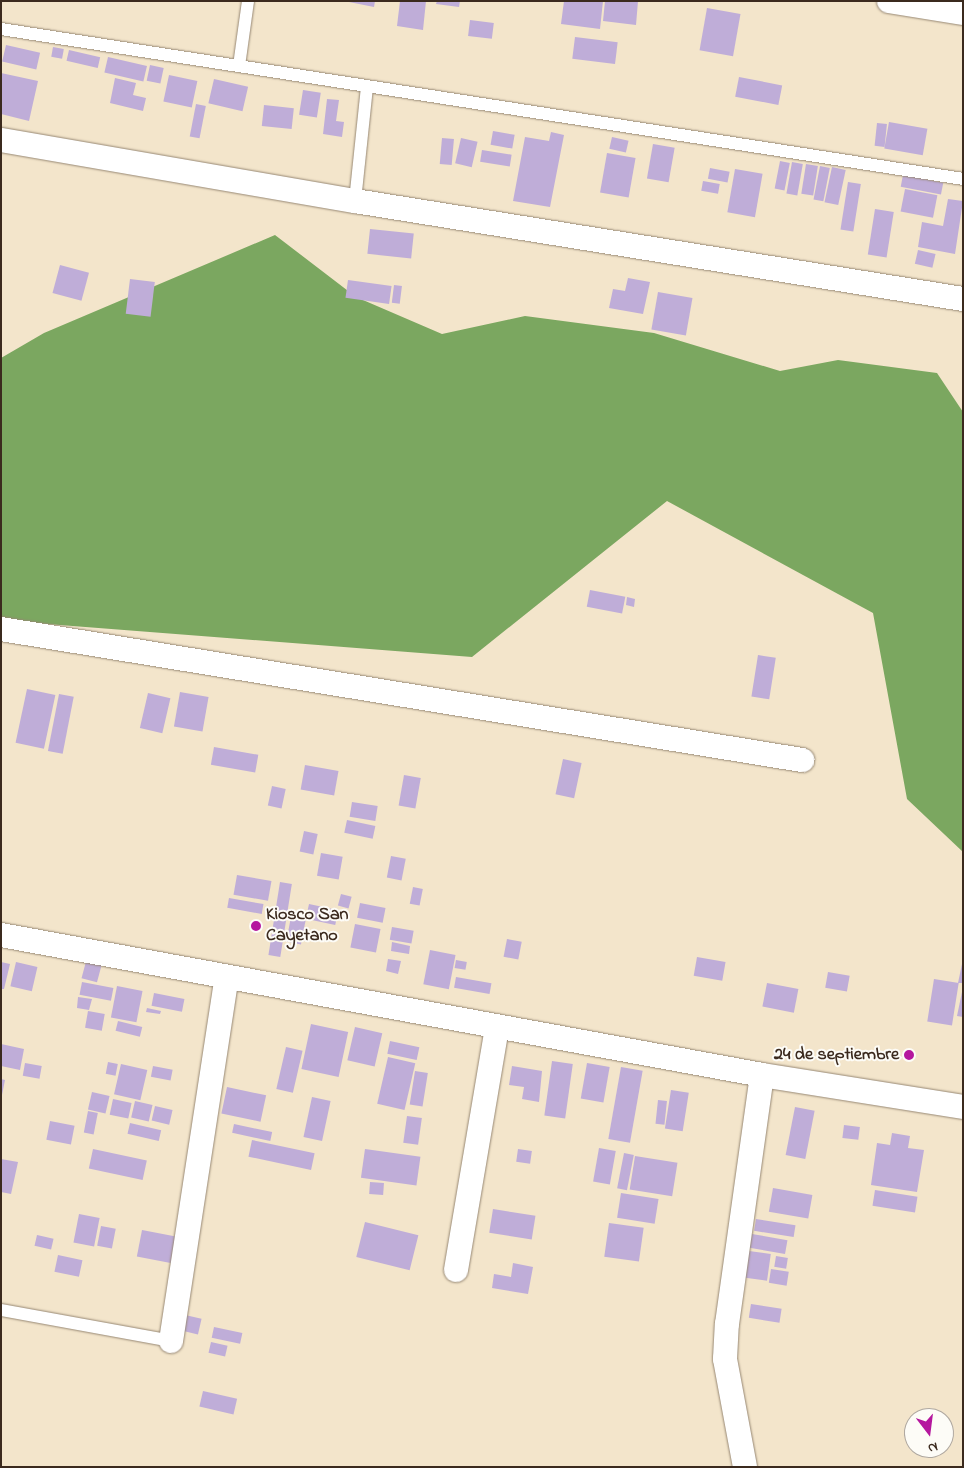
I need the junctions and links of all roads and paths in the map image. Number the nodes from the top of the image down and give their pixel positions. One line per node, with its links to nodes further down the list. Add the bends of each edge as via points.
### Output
1 (248, 1): 6 (lane)
2 (889, 1): 3 (street)
3 (932, 5): 4 (street)
4 (963, 13)
5 (1, 30): 6 (lane)
6 (239, 66): 7 (lane)
7 (368, 87): 9 (lane); 10 (lane)
8 (1, 140): 10 (street)
9 (963, 179)
10 (355, 201): 11 (street)
11 (963, 299)
12 (1, 629): 13 (street)
13 (802, 760)
14 (1, 935): 15 (street)
15 (227, 977): 16 (street); 21 (street)
16 (497, 1027): 17 (street); 19 (street)
17 (762, 1075): 18 (street); 22 (street, via 725,1360)
18 (963, 1107)
19 (456, 1270)
20 (1, 1310): 21 (lane)
21 (171, 1341)
22 (745, 1467)

